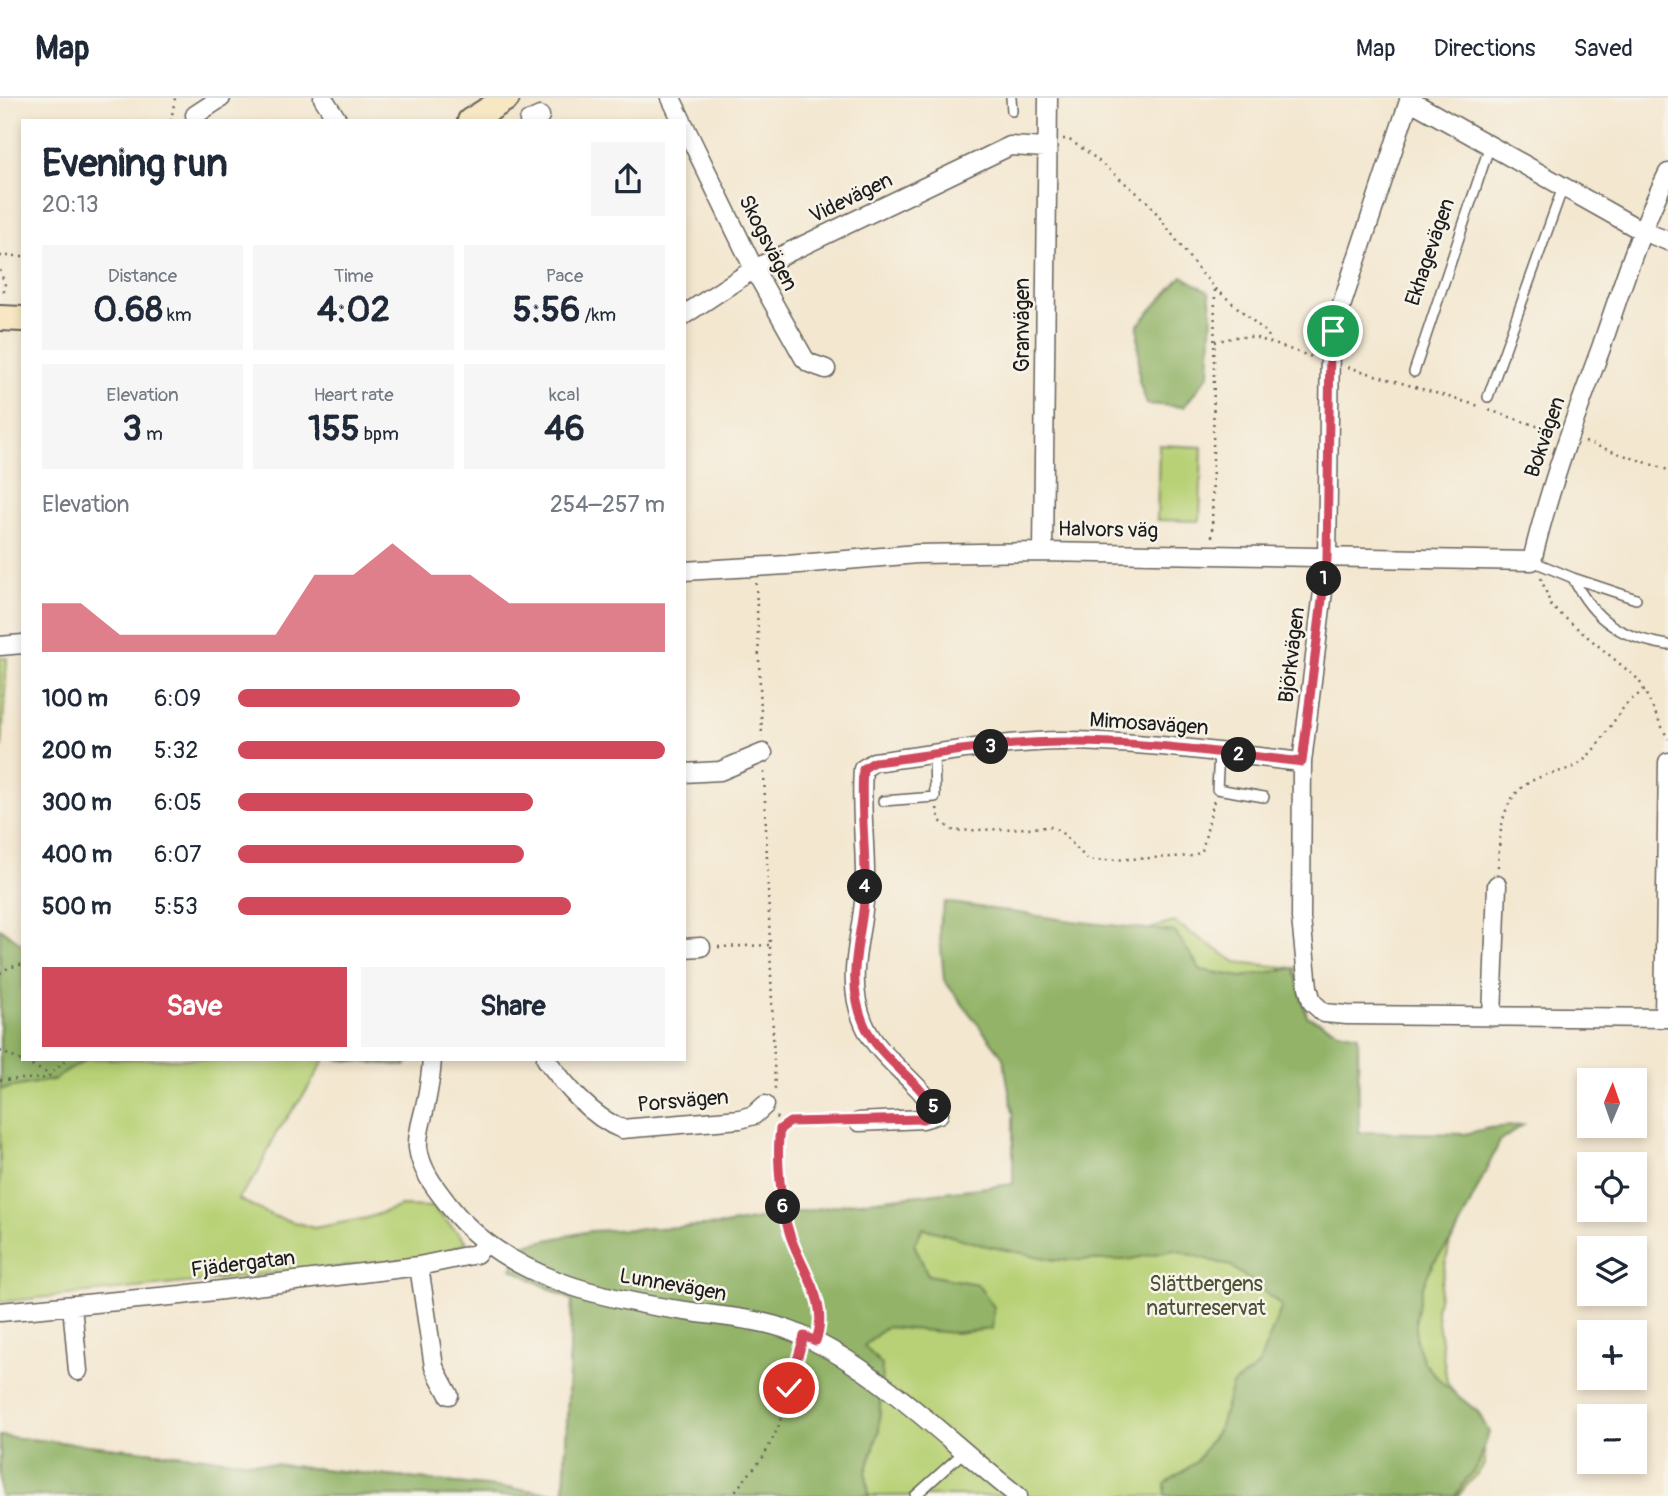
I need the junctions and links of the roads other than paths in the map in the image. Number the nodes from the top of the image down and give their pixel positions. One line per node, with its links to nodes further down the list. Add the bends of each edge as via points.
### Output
1 (221, 98): 9 (street)
2 (323, 98): 10 (street)
3 (507, 98): 11 (street)
4 (671, 98): 12 (street, Skogsvägen)
5 (1011, 98): 8 (lane)
6 (1048, 98): 14 (street, Granvägen)
7 (1410, 99): 15 (street); 28 (street, Björkvägen, via 1333,331)
8 (1012, 111)
9 (195, 115)
10 (337, 119)
11 (473, 119)
12 (681, 119)
13 (686, 129): 20 (street, Skogsvägen)
14 (1046, 143): 20 (street, Videvägen, via 1010,146); 27 (street, Granvägen)
15 (1490, 145): 17 (street); 25 (lane, Ekhagevägen)
16 (1668, 173): 18 (street, Bokvägen)
17 (1563, 187): 18 (street); 26 (lane)
18 (1642, 231): 19 (street); 29 (street, Bokvägen, via 1569,437)
19 (1668, 241)
20 (754, 269): 22 (street, Videvägen); 24 (street, Skogsvägen, via 804,358)
21 (1, 308): 23 (street)
22 (686, 314)
23 (21, 318)
24 (826, 369)
25 (1414, 372)
26 (1488, 397)
27 (1043, 552): 28 (street, Halvors väg); 30 (street, Halvors väg, via 917,554)
28 (1327, 559): 29 (street, Halvors väg); 39 (street, Björkvägen)
29 (1532, 561): 31 (lane)
30 (686, 570)
31 (1573, 578): 32 (lane); 34 (lane, via 1584,600 1613,628 1644,642)
32 (1636, 599)
33 (21, 644): 35 (street)
34 (1668, 645)
35 (0, 646)
36 (1219, 752): 38 (street, Mimosavägen, via 1059,741); 39 (street, Mimosavägen); 42 (lane, via 1217,789)
37 (763, 753): 41 (street, via 720,771)
38 (934, 755): 43 (lane, via 935,797); 50 (street, Mimosavägen, via 874,762 863,769 865,903 854,976 857,1003 875,1044 939,1114)
39 (1302, 762): 45 (street, Björkvägen, via 1301,918 1312,1002 1324,1013 1347,1015)
40 (1668, 762): 46 (street)
41 (686, 773)
42 (1264, 797)
43 (883, 802)
44 (1497, 886): 45 (street)
45 (1492, 1017): 46 (street, Björkvägen)
46 (1666, 1018)
47 (432, 1061): 51 (street, Lunnevägen, via 417,1145 421,1165 459,1218)
48 (547, 1061): 49 (street, Porsvägen, via 606,1123 622,1129 740,1119)
49 (765, 1105)
50 (859, 1122)
51 (486, 1244): 52 (street, Fjädergatan, via 461,1259); 57 (street, Lunnevägen, via 561,1282 629,1304 756,1321 810,1339 897,1396)
52 (419, 1266): 53 (street, Fjädergatan); 56 (street, via 435,1367)
53 (72, 1305): 54 (street, Fjädergatan); 55 (street)
54 (0, 1311)
55 (78, 1371)
56 (449, 1395)
57 (965, 1451): 58 (lane); 59 (street, Lunnevägen)
58 (915, 1496)
59 (1018, 1496)

